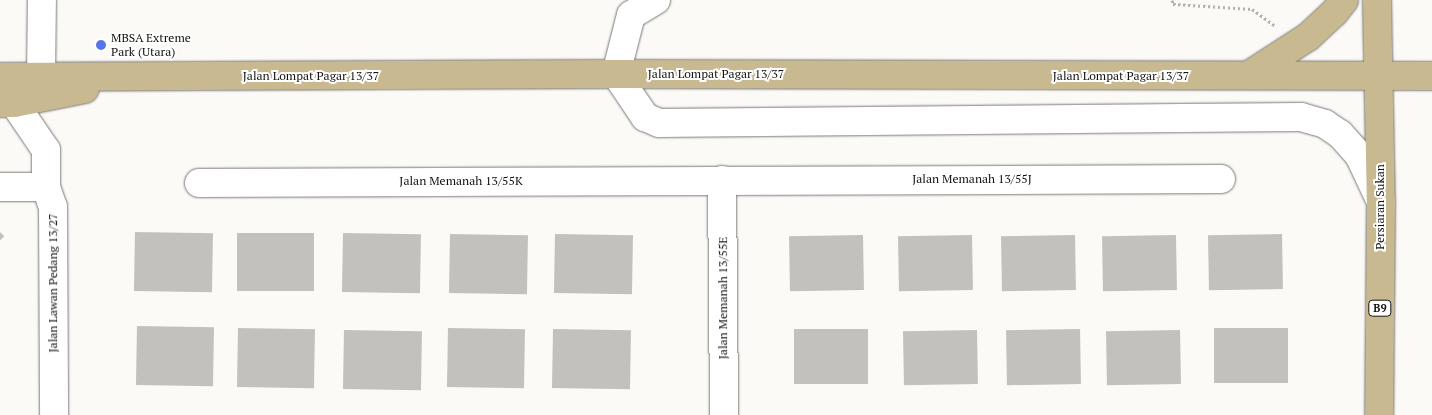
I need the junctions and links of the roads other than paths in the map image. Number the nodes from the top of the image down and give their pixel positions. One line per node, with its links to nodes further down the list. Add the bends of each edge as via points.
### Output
1 (42, 0): 12 (street)
2 (656, 0): 5 (street)
3 (1344, 0): 8 (main road, via 1308,37)
4 (1377, 0): 9 (main road, Persiaran Sukan / B9)
5 (630, 7): 6 (street)
6 (616, 74): 7 (main road, Jalan Lompat Pagar 13/37); 8 (main road, Jalan Lompat Pagar 13/37); 19 (street, via 645,118 659,123 1301,116 1325,124 1346,141 1359,155)
7 (146, 76): 12 (main road, Jalan Lompat Pagar 13/37); 13 (main road)
8 (1247, 76): 9 (main road, Jalan Lompat Pagar 13/37)
9 (1380, 76): 10 (main road, Jalan Lompat Pagar 13/37); 19 (main road, Persiaran Sukan / B9)
10 (1432, 76)
11 (0, 77): 12 (main road, Jalan Lompat Pagar 13/37)
12 (41, 77)
13 (7, 103): 18 (street, Jalan Lawan Pedang 13/27, via 46,150)
14 (1221, 179): 15 (street, Jalan Memanah 13/55J)
15 (722, 180): 16 (street, Jalan Memanah 13/55K); 21 (street, Jalan Memanah 13/55E)
16 (199, 182)
17 (0, 187): 18 (street)
18 (46, 187): 20 (street, Jalan Lawan Pedang 13/27, via 53,207)
19 (1381, 202): 22 (main road, Persiaran Sukan / B9)
20 (54, 415)
21 (724, 415)
22 (1379, 415)

